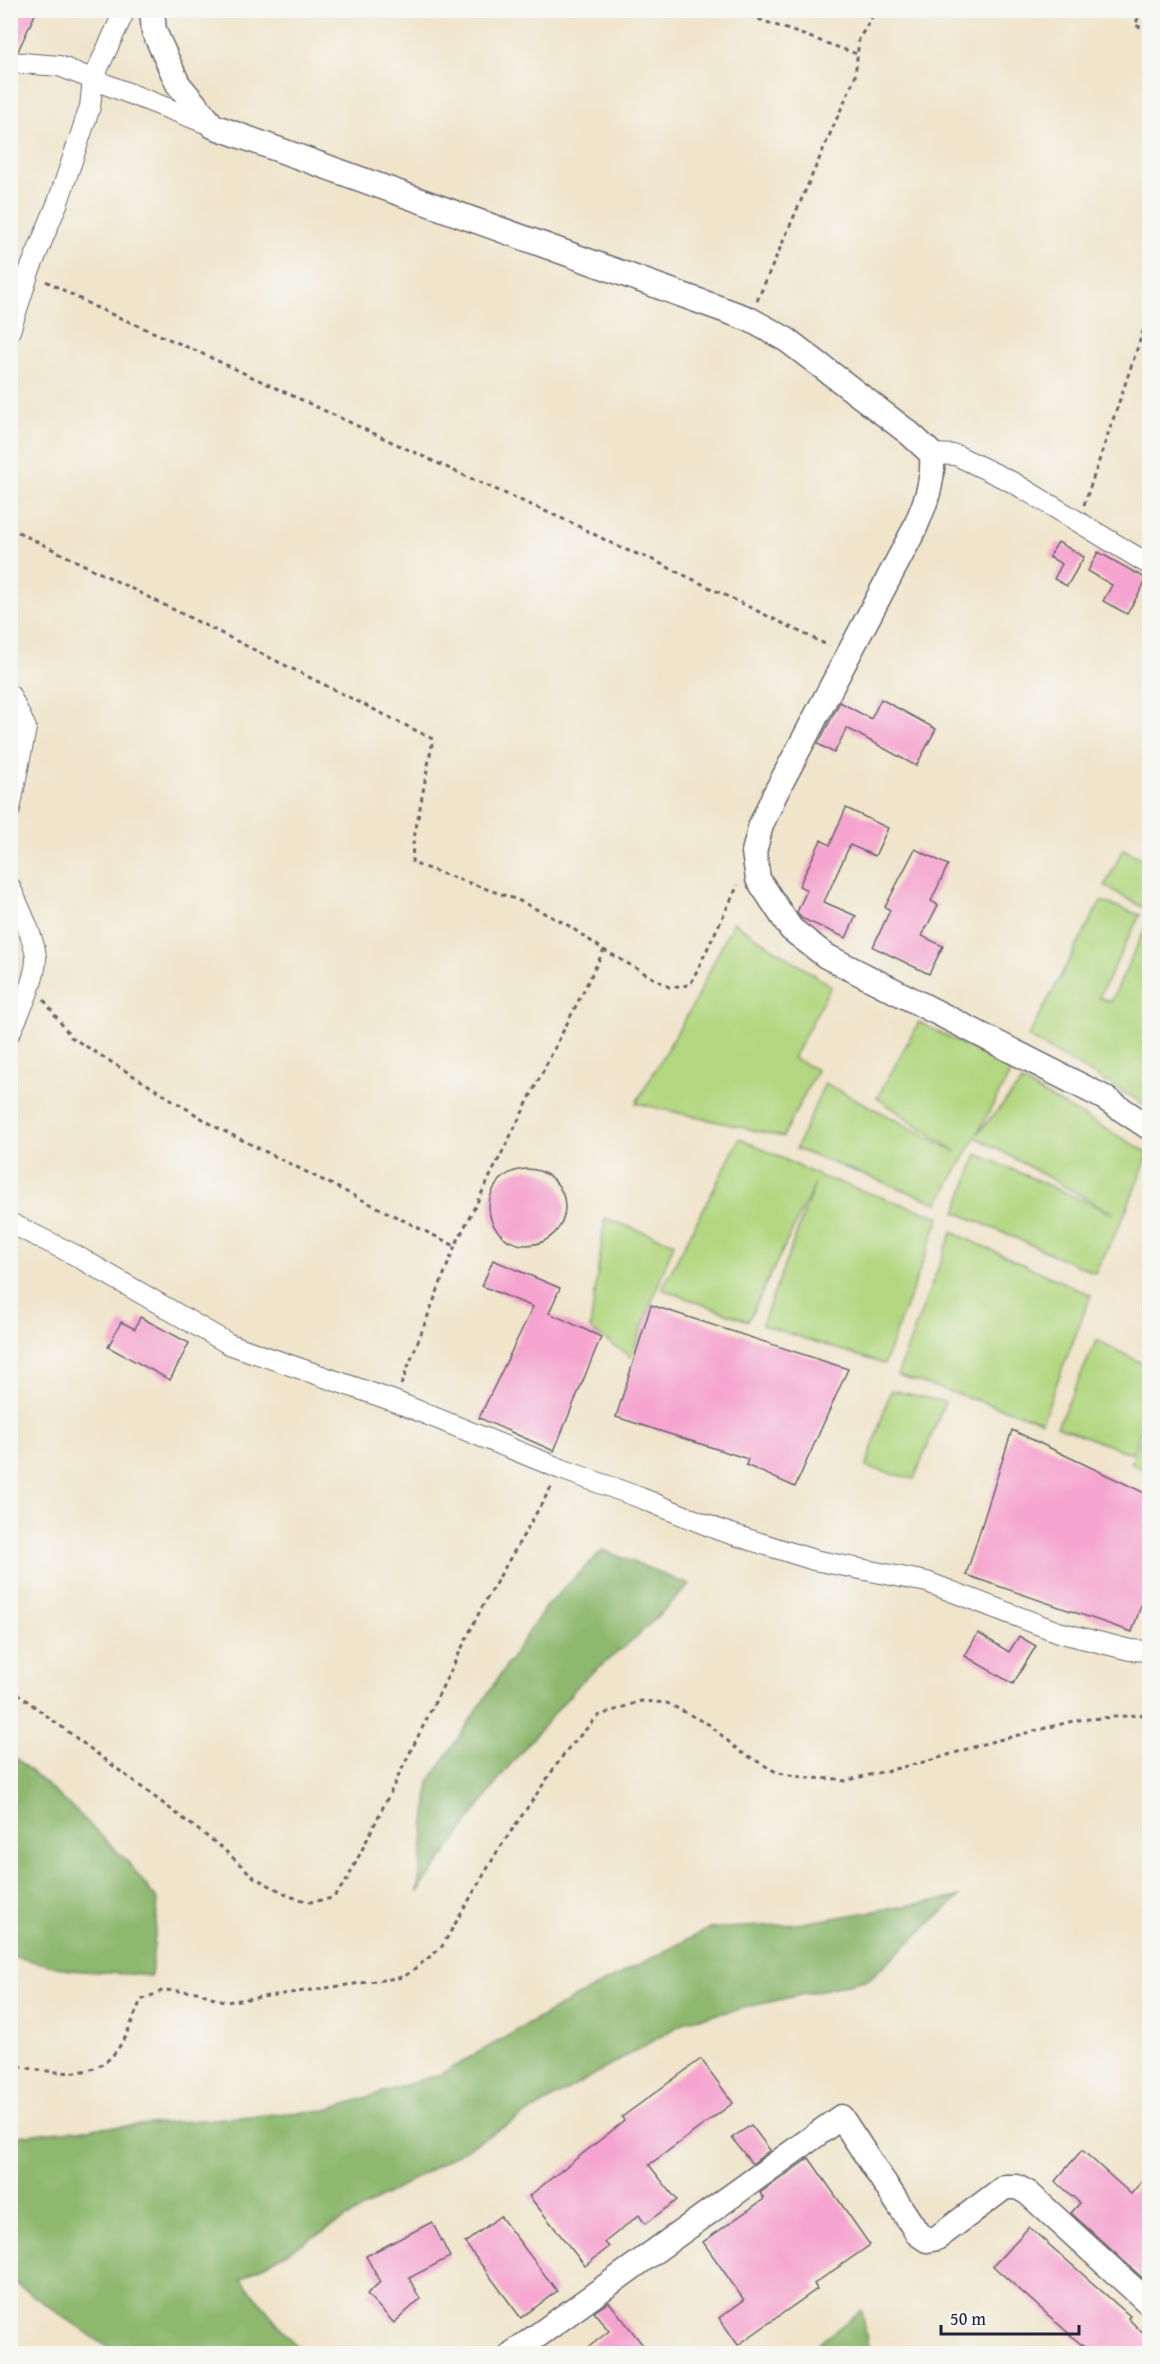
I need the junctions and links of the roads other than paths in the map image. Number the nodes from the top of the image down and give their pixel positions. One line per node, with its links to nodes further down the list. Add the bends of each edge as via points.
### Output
1 (125, 10): 4 (street)
2 (152, 10): 5 (street, via 154,32 178,84)
3 (10, 62): 4 (street, via 59,66)
4 (93, 79): 5 (street); 6 (street, via 87,118)
5 (213, 126): 7 (street, via 749,319 787,340)
6 (10, 331)
7 (932, 454): 8 (street, via 956,455 1014,483); 13 (street, via 928,499 914,530 761,825 754,852 758,879 791,929 826,956 1103,1097)
8 (1149, 565)
9 (10, 695): 10 (street, via 26,728)
10 (10, 809)
11 (10, 887): 12 (street, via 36,958 31,982)
12 (10, 1033)
13 (1149, 1128)
14 (10, 1223): 15 (street, via 73,1254 229,1344 394,1401 719,1530 814,1560 927,1582 1058,1632)
15 (1149, 1651)
16 (1149, 2304): 17 (street, via 1029,2193 1017,2187 1005,2187 937,2238 927,2240 918,2234 841,2117)
17 (512, 2354)

